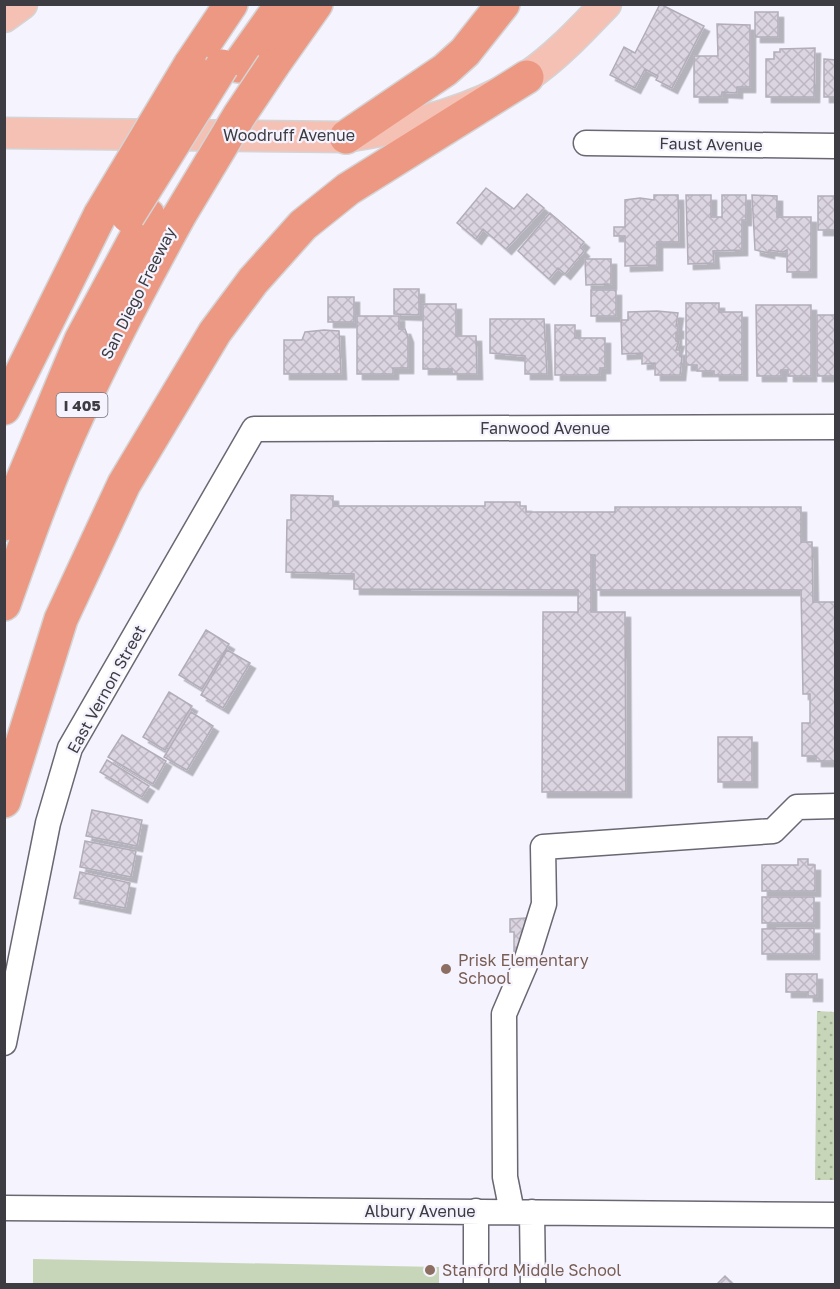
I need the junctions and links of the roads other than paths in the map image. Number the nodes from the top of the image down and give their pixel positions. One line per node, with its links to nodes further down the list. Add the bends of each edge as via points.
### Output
1 (22, 4): 8 (main road)
2 (231, 4): 15 (highway, San Diego Freeway / I 405, bridge, via 190,65)
3 (265, 4): 9 (highway)
4 (282, 4): 9 (highway)
5 (316, 4): 15 (highway, San Diego Freeway / I 405, bridge, via 239,116)
6 (503, 4): 12 (highway, via 465,52 445,70)
7 (606, 4): 10 (main road, Woodruff Avenue, via 569,43)
8 (4, 16)
9 (230, 66): 15 (highway)
10 (527, 77): 12 (main road, Woodruff Avenue, via 465,108 399,129); 22 (highway, via 321,209 280,249 215,332 124,484 60,619)
11 (4, 134): 12 (main road, Woodruff Avenue)
12 (346, 137)
13 (586, 143): 14 (street, Faust Avenue)
14 (836, 146)
15 (139, 215): 16 (highway, San Diego Freeway / I 405); 19 (highway, via 14,453); 20 (highway, via 81,340); 21 (highway, San Diego Freeway / I 405, via 124,317 78,413)
16 (4, 408)
17 (836, 427): 18 (street, Fanwood Avenue)
18 (254, 429): 24 (street, East Vernon Street, via 70,748 48,823)
19 (4, 480)
20 (4, 524)
21 (4, 604)
22 (4, 801)
23 (836, 806): 27 (street, via 797,807 773,831 543,846 544,904 504,1014 505,1177)
24 (4, 1043)
25 (4, 1208): 26 (street, Albury Avenue)
26 (476, 1211): 27 (street, Albury Avenue); 29 (street)
27 (522, 1212): 28 (street, Albury Avenue); 30 (street)
28 (836, 1215)
29 (476, 1284)
30 (533, 1284)

